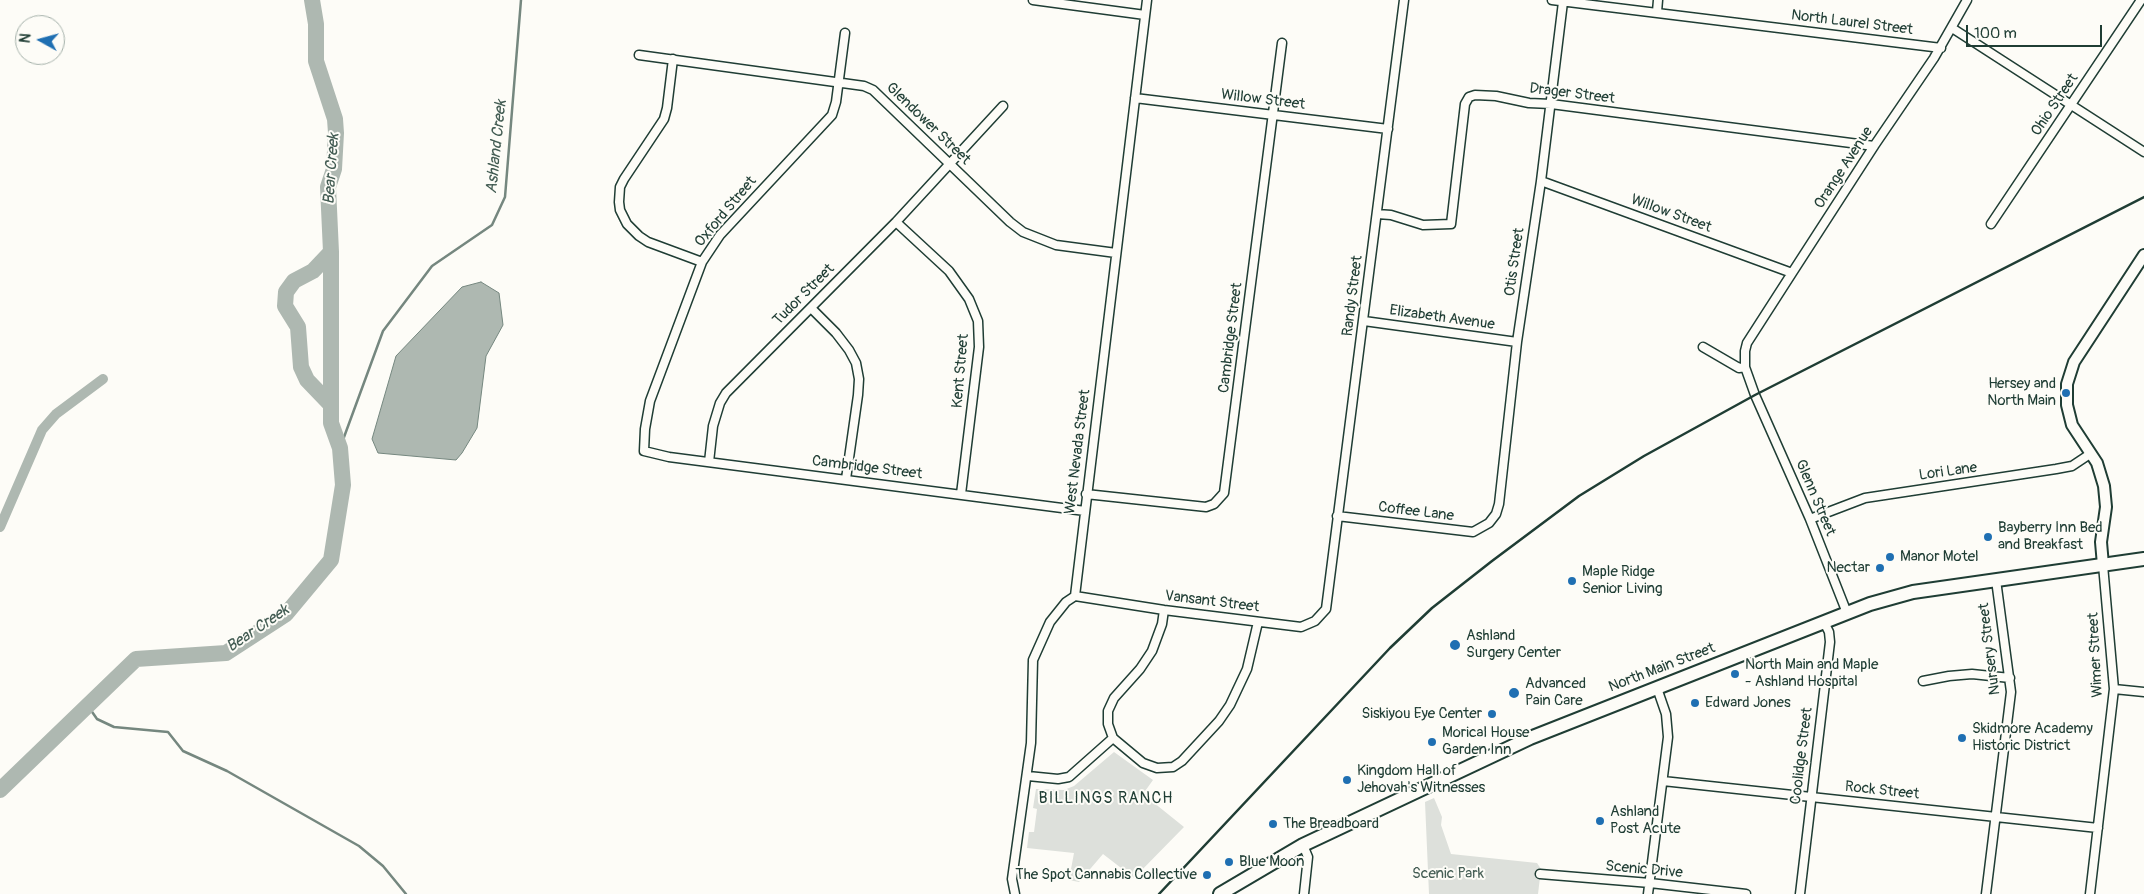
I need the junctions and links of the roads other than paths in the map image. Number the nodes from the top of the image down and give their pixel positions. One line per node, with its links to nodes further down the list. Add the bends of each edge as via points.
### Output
1 (1034, 0): 10 (street)
2 (1147, 0): 10 (street, West Nevada Street)
3 (1404, 0): 23 (street, Randy Street)
4 (1552, 0): 8 (street, North Laurel Street)
5 (1658, 0): 9 (street)
6 (1967, 0): 11 (street, Orange Avenue)
7 (2141, 0): 20 (street, Ohio Street)
8 (1563, 2): 9 (street, North Laurel Street); 19 (street, Otis Street)
9 (1656, 12): 14 (street, North Laurel Street)
10 (1145, 15): 18 (street, West Nevada Street)
11 (1952, 28): 14 (street, Orange Avenue); 20 (street)
12 (845, 33): 17 (street, Oxford Street)
13 (1282, 43): 22 (street, Cambridge Street)
14 (1941, 48): 24 (street, Orange Avenue)
15 (639, 55): 16 (street, Glendower Street)
16 (673, 59): 17 (street, Glendower Street); 33 (street, via 664,119 624,178 619,202 626,224 639,236)
17 (838, 82): 26 (street, Glendower Street, via 873,90); 33 (street, Oxford Street, via 832,115 720,235)
18 (1135, 98): 22 (street, Willow Street); 31 (street, West Nevada Street)
19 (1551, 104): 24 (street, Drager Street); 27 (street, Otis Street); 28 (street, Drager Street, via 1496,96 1469,97 1450,224 1423,225)
20 (2072, 105): 25 (street); 30 (street, Ohio Street)
21 (1003, 106): 26 (street, Tudor Street)
22 (1273, 115): 23 (street, Willow Street); 46 (street, Cambridge Street, via 1224,493 1220,500 1206,507)
23 (1388, 130): 28 (street, Randy Street)
24 (1874, 146): 34 (street, Orange Avenue)
25 (2144, 152)
26 (950, 163): 29 (street, Tudor Street); 31 (street, Glendower Street, via 1023,232 1056,245)
27 (1541, 182): 34 (street, Willow Street); 37 (street, Otis Street)
28 (1377, 214): 36 (street, Randy Street)
29 (896, 222): 35 (street, Tudor Street); 45 (street, Kent Street, via 949,271 969,299 978,320 979,347)
30 (1991, 224)
31 (1116, 253): 46 (street, West Nevada Street)
32 (2144, 256): 41 (street, via 2083,346 2069,373 2066,393 2069,415)
33 (702, 262): 42 (street, Oxford Street, via 650,401 645,429 644,451)
34 (1792, 273): 39 (street, Orange Avenue)
35 (811, 308): 43 (street, Tudor Street, via 726,393 713,426); 44 (street, via 836,333 856,363 858,395)
36 (1364, 321): 37 (street, Elizabeth Avenue); 48 (street, Randy Street)
37 (1517, 342): 50 (street, Otis Street, via 1499,504)
38 (1703, 347): 40 (street, via 1739,368)
39 (1745, 351): 40 (street, Glenn Street)
40 (1745, 367): 49 (street, Glenn Street)
41 (2090, 454): 49 (street, Lori Lane, via 2072,466 1865,498); 52 (street, via 2100,470 2105,496 2101,542)
42 (676, 458): 43 (street, Cambridge Street)
43 (709, 462): 44 (street, Cambridge Street)
44 (846, 479): 45 (street, Cambridge Street)
45 (961, 494): 47 (street, Cambridge Street)
46 (1086, 494): 47 (street, West Nevada Street)
47 (1085, 511): 54 (street, West Nevada Street)
48 (1337, 516): 50 (street, Coffee Lane, via 1464,532 1473,532); 55 (street, Randy Street)
49 (1810, 520): 57 (street, Glenn Street)
50 (1489, 524)
51 (2144, 559): 52 (main road, North Main Street)
52 (2104, 565): 53 (main road, North Main Street); 63 (street, Wimer Street)
53 (1996, 580): 57 (main road, North Main Street, via 1892,596); 60 (street, Nursery Street)
54 (1075, 596): 56 (street, Vansant Street); 66 (street, via 1050,622 1033,660)
55 (1329, 596): 58 (street, Vansant Street, via 1324,613 1309,625)
56 (1164, 610): 58 (street, Vansant Street); 65 (street, via 1149,656 1110,705 1108,724)
57 (1847, 613): 59 (main road, North Main Street)
58 (1258, 622): 65 (street, via 1247,669 1230,705 1207,736 1182,761 1173,767 1150,767)
59 (1824, 622): 62 (main road, North Main Street); 68 (street, Coolidge Street, via 1830,642)
60 (2010, 678): 61 (street, via 1972,674); 69 (street, Nursery Street, via 2010,712)
61 (1923, 681)
62 (1657, 688): 67 (street, via 1668,725); 71 (main road, North Main Street, via 1530,738)
63 (2114, 689): 64 (street); 70 (street, Wimer Street)
64 (2144, 692)
65 (1113, 738): 66 (street, via 1069,777)
66 (1028, 776): 74 (street, via 1012,879)
67 (1664, 781): 68 (street, Rock Street); 73 (street)
68 (1811, 798): 69 (street, Rock Street); 79 (street, Coolidge Street)
69 (1996, 816): 70 (street, Rock Street); 80 (street, Nursery Street)
70 (2098, 828): 81 (street, Wimer Street)
71 (1303, 846): 75 (main road, North Main Street); 76 (street, via 1308,857)
72 (1540, 874): 73 (street, Scenic Drive)
73 (1650, 882): 77 (street); 78 (street, Scenic Drive)
74 (1015, 894)
75 (1220, 894)
76 (1304, 894)
77 (1648, 894)
78 (1746, 894)
79 (1800, 894)
80 (1986, 894)
81 (2090, 894)

